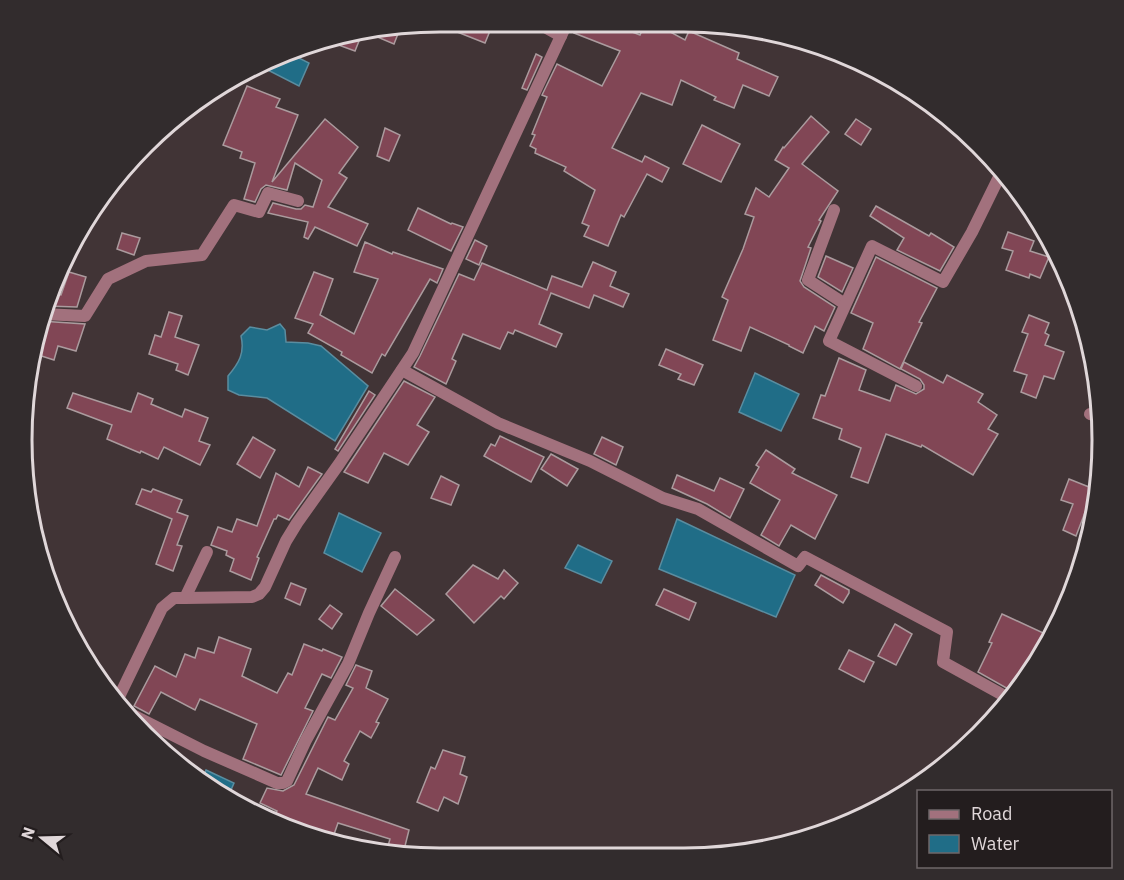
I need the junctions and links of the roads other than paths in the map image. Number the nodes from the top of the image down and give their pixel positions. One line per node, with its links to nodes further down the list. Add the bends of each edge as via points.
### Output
1 (554, 32): 3 (street)
2 (563, 32): 3 (street)
3 (561, 36): 9 (street)
4 (998, 179): 7 (street, via 943,282 872,246)
5 (298, 201): 8 (street, via 268,193 259,212 234,205 202,255 147,261 108,279 86,316)
6 (834, 210): 7 (street, via 808,280)
7 (845, 304): 10 (street, via 829,341)
8 (51, 314)
9 (402, 370): 13 (street, via 297,523 259,594); 15 (street, via 498,423 590,461 663,498 698,509 798,566 805,557 947,632 943,662)
10 (916, 386)
11 (207, 552): 13 (street)
12 (395, 557): 16 (street, via 348,664 287,781 277,783)
13 (185, 598): 14 (street, via 174,598 162,608)
14 (120, 694)
15 (1003, 695)
16 (143, 720)

